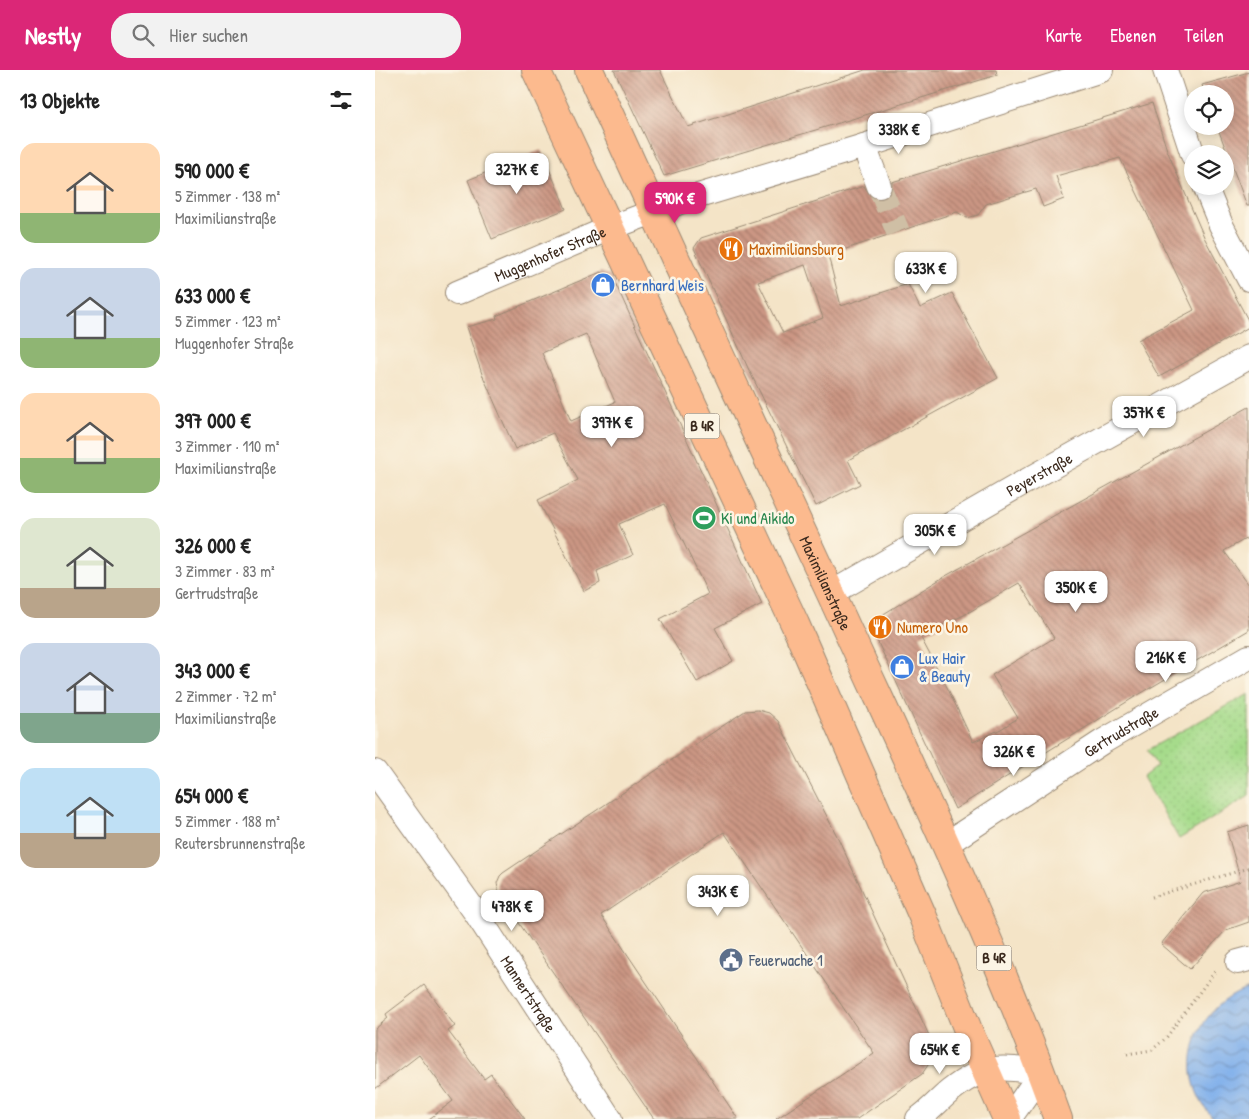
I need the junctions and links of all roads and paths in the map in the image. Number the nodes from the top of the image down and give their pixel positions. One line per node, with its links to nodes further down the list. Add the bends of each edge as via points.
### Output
1 (536, 70): 10 (main road, B 4R)
2 (589, 70): 9 (main road, Maximilianstraße / B 4R)
3 (1101, 70): 6 (street, Muggenhofer Straße)
4 (1165, 70): 5 (street)
5 (1190, 145)
6 (864, 146): 7 (street); 9 (street, Muggenhofer Straße)
7 (879, 186)
8 (1209, 195): 11 (street)
9 (652, 211): 10 (street, Muggenhofer Straße); 14 (main road, Maximilianstraße / B 4R)
10 (610, 228): 12 (street, Muggenhofer Straße); 22 (main road, B 4R, via 795,624 923,917)
11 (1249, 279)
12 (457, 293)
13 (1249, 357): 14 (street, Peyerstraße)
14 (830, 594): 17 (main road, Maximilianstraße / B 4R)
15 (1249, 658): 17 (street, Gertrudstraße, via 1102,742)
16 (375, 772): 24 (street, Mannertstraße, via 476,913)
17 (946, 844): 23 (main road, Maximilianstraße / B 4R)
18 (1249, 868): 19 (path)
19 (1153, 897)
20 (1244, 961): 21 (path, via 1214,970 1167,1038 1152,1050)
21 (1127, 1054)
22 (985, 1069): 23 (street); 25 (street, via 950,1091); 26 (main road, B 4R)
23 (1041, 1072): 26 (street); 27 (main road, B 4R)
24 (610, 1119)
25 (918, 1119)
26 (1008, 1119)
27 (1058, 1119)

